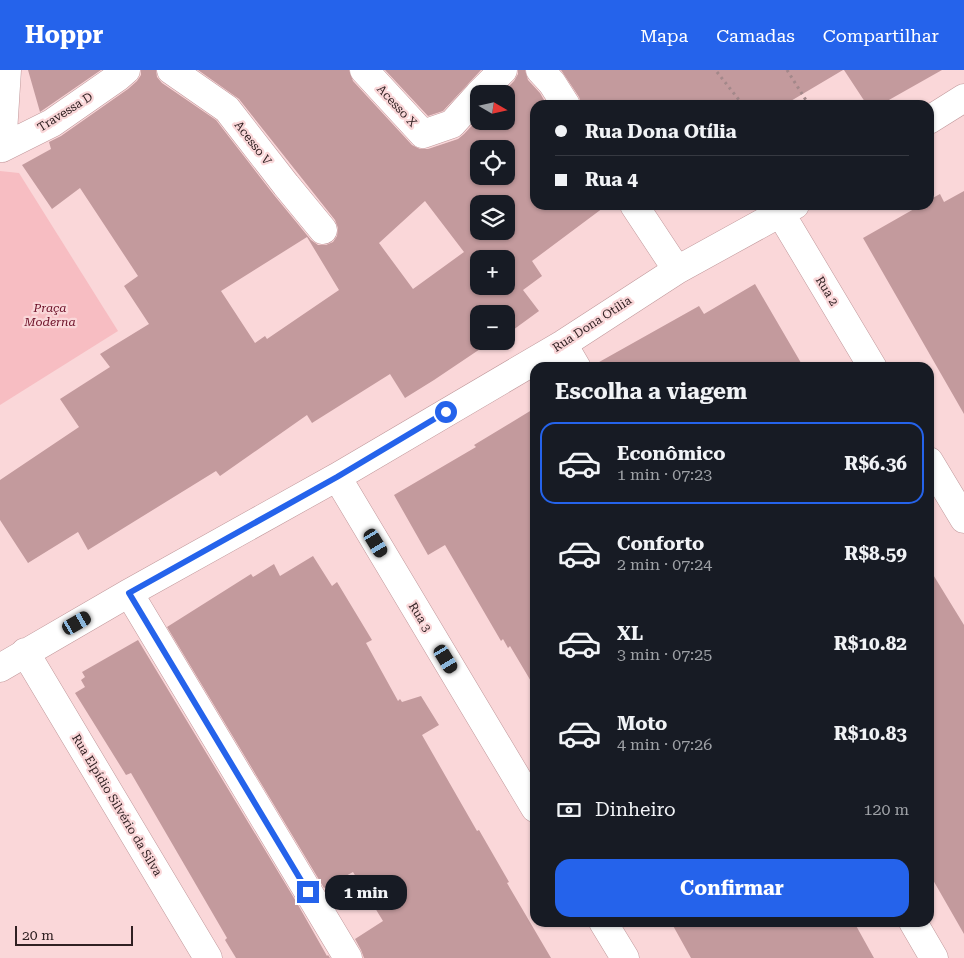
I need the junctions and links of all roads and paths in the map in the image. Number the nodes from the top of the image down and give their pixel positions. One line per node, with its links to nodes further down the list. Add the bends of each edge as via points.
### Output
1 (7, 70): 16 (street)
2 (126, 70): 16 (street, Travessa D, via 52,123)
3 (171, 70): 19 (street, Acesso V, via 227,109)
4 (364, 70): 14 (street, Acesso X, via 423,134 452,124)
5 (503, 70): 9 (street, Acesso X)
6 (540, 70): 11 (street)
7 (787, 70): 13 (path)
8 (717, 72): 12 (path)
9 (488, 85)
10 (964, 98): 15 (street)
11 (563, 100)
12 (739, 100)
13 (806, 100)
14 (470, 104)
15 (934, 117)
16 (1, 148)
17 (637, 210): 20 (street)
18 (788, 210): 20 (street, Rua Dona Otília); 24 (street, Rua 2)
19 (323, 230)
20 (677, 270): 21 (street, Rua Dona Otília)
21 (563, 344): 22 (street, Rua Dona Otília); 23 (street)
22 (532, 362)
23 (574, 362)
24 (870, 362)
25 (530, 363): 27 (street, Rua Dona Otília)
26 (934, 468): 28 (street)
27 (337, 477): 29 (street, Rua Dona Otília); 32 (street, Rua 3)
28 (964, 519)
29 (129, 593): 30 (street, Rua Dona Otília); 36 (street)
30 (25, 652): 31 (street, Rua Dona Otília); 35 (street, Rua Elpídio Silvério da Silva)
31 (0, 668)
32 (530, 800)
33 (606, 927): 37 (street)
34 (916, 927): 38 (street)
35 (208, 958)
36 (348, 958)
37 (624, 958)
38 (934, 958)

